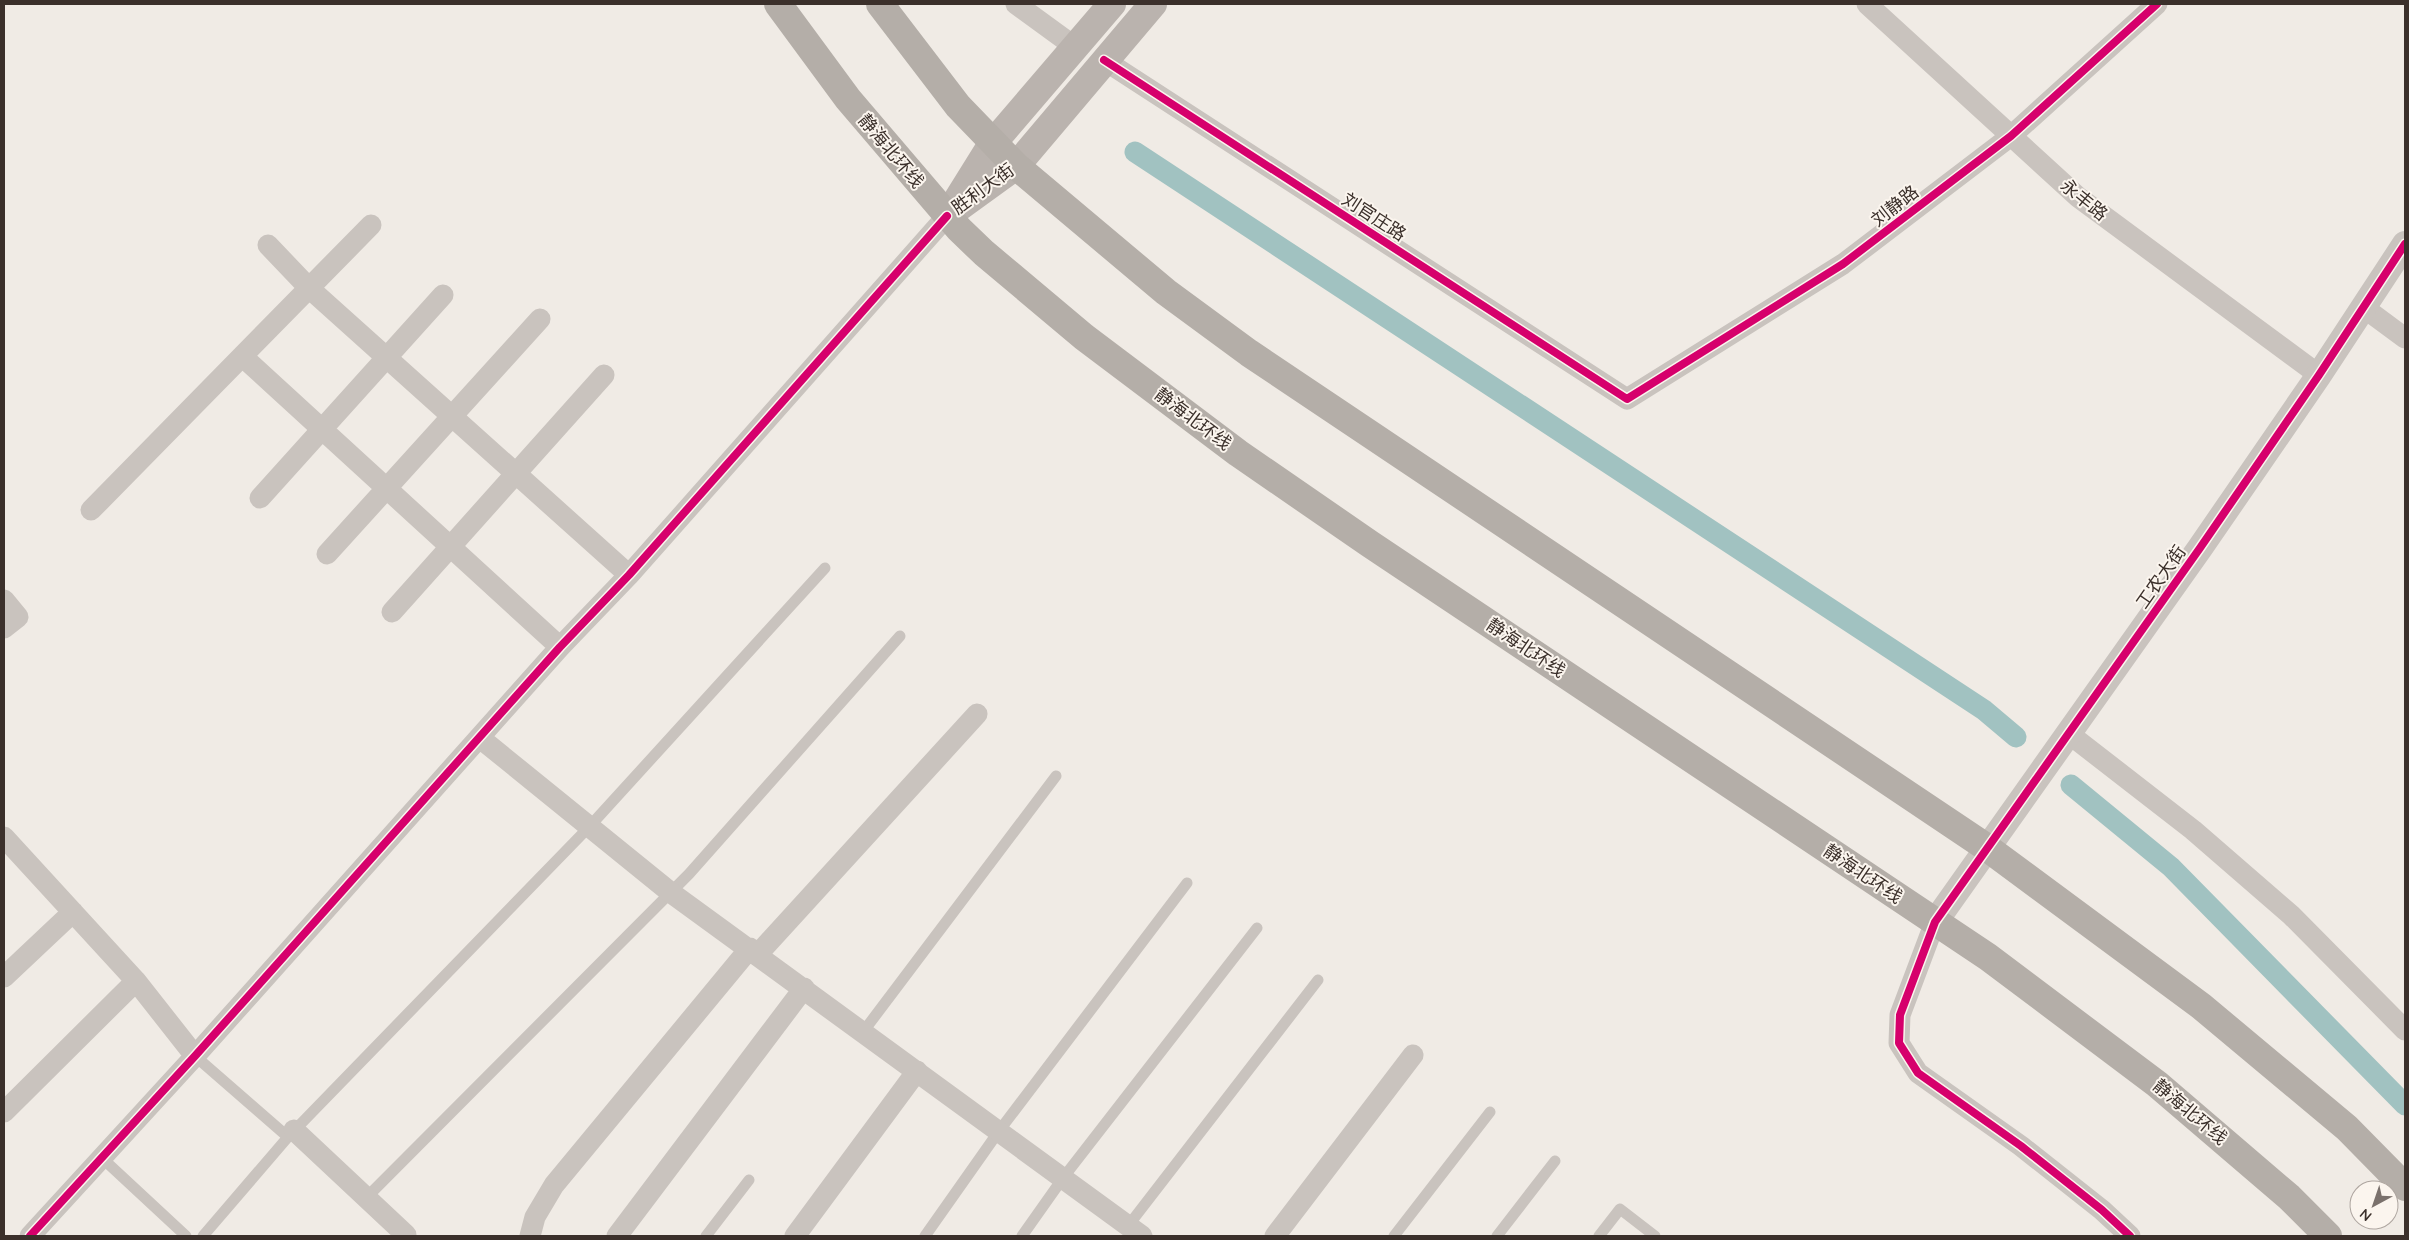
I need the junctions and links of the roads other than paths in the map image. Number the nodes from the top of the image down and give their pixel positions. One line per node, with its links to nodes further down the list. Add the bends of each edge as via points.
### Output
1 (778, 4): 13 (highway, 静海北环线, via 848,99)
2 (880, 4): 11 (highway, via 934,76)
3 (1016, 4): 8 (street)
4 (1112, 4): 8 (main road, 胜利大街)
5 (1153, 4): 9 (main road, 胜利大街)
6 (1867, 4): 10 (street, 永丰路)
7 (2157, 4): 10 (street, 刘静路)
8 (1074, 47): 11 (main road, 胜利大街)
9 (1104, 60): 12 (main road, 胜利大街); 26 (street, 刘官庄路)
10 (2011, 136): 25 (street, 永丰路, via 2078,197); 26 (street, 刘静路, via 1843,264)
11 (992, 144): 12 (highway); 13 (main road, 胜利大街)
12 (1016, 166): 13 (main road, 胜利大街); 48 (highway, via 1166,292 1249,352)
13 (947, 216): 36 (street); 52 (highway, 静海北环线, via 984,253 1084,337 1238,453)
14 (371, 225): 17 (street)
15 (2405, 244): 19 (street, 工农大街)
16 (268, 245): 17 (street)
17 (309, 288): 22 (street); 23 (street)
18 (443, 295): 23 (street)
19 (2363, 307): 21 (street); 25 (street, 工农大街)
20 (540, 319): 27 (street)
21 (2405, 338)
22 (244, 357): 28 (street); 32 (street)
23 (387, 357): 27 (street); 28 (street)
24 (604, 375): 29 (street)
25 (2319, 375): 43 (street, 工农大街)
26 (1627, 399)
27 (452, 416): 29 (street); 30 (street)
28 (322, 430): 30 (street); 31 (street)
29 (516, 473): 33 (street); 36 (street)
30 (386, 488): 33 (street); 34 (street)
31 (260, 498)
32 (91, 510)
33 (450, 546): 38 (street); 41 (street)
34 (326, 554)
35 (825, 568): 46 (lane)
36 (629, 574): 41 (street)
37 (4, 600): 39 (street, via 18,617)
38 (392, 612)
39 (4, 628)
40 (900, 636): 50 (lane)
41 (560, 647): 44 (street)
42 (977, 714): 54 (street)
43 (2068, 733): 48 (street, 工农大街); 59 (street, via 2192,830 2291,916)
44 (480, 738): 46 (street); 62 (street)
45 (1056, 776): 60 (lane)
46 (590, 826): 50 (street); 67 (lane)
47 (5, 840): 51 (street)
48 (1986, 847): 52 (street, 工农大街); 72 (highway, via 2202,1006 2347,1128)
49 (1187, 883): 66 (lane)
50 (670, 892): 54 (street); 73 (lane)
51 (73, 912): 55 (street); 57 (street)
52 (1935, 922): 90 (street, via 1900,1014 1899,1043 1918,1073 2020,1146); 91 (highway, 静海北环线, via 1988,957 2157,1084 2289,1197)
53 (1258, 928): 70 (lane)
54 (754, 951): 58 (street); 79 (street, via 554,1185 535,1217)
55 (4, 977)
56 (1318, 980): 74 (lane)
57 (136, 981): 62 (street); 64 (street)
58 (804, 988): 60 (street); 80 (street)
59 (2405, 1030)
60 (863, 1032): 63 (street)
61 (1413, 1055): 85 (street)
62 (195, 1056): 67 (lane); 68 (street)
63 (917, 1071): 66 (street); 82 (street)
64 (4, 1112)
65 (1490, 1112): 86 (lane)
66 (999, 1131): 70 (street); 83 (lane)
67 (291, 1134): 73 (street); 77 (lane)
68 (102, 1158): 75 (street); 76 (lane)
69 (1555, 1161): 87 (lane)
70 (1063, 1178): 74 (street); 84 (lane)
71 (749, 1180): 81 (lane)
72 (2405, 1187)
73 (366, 1198): 78 (street)
74 (1135, 1233)
75 (30, 1236)
76 (186, 1236)
77 (203, 1236)
78 (404, 1236)
79 (530, 1236)
80 (617, 1236)
81 (706, 1236)
82 (795, 1236)
83 (925, 1236)
84 (1022, 1236)
85 (1276, 1236)
86 (1394, 1236)
87 (1498, 1236)
88 (1599, 1236): 89 (lane, via 1620,1209)
89 (1655, 1236)
90 (2130, 1236)
91 (2328, 1236)

